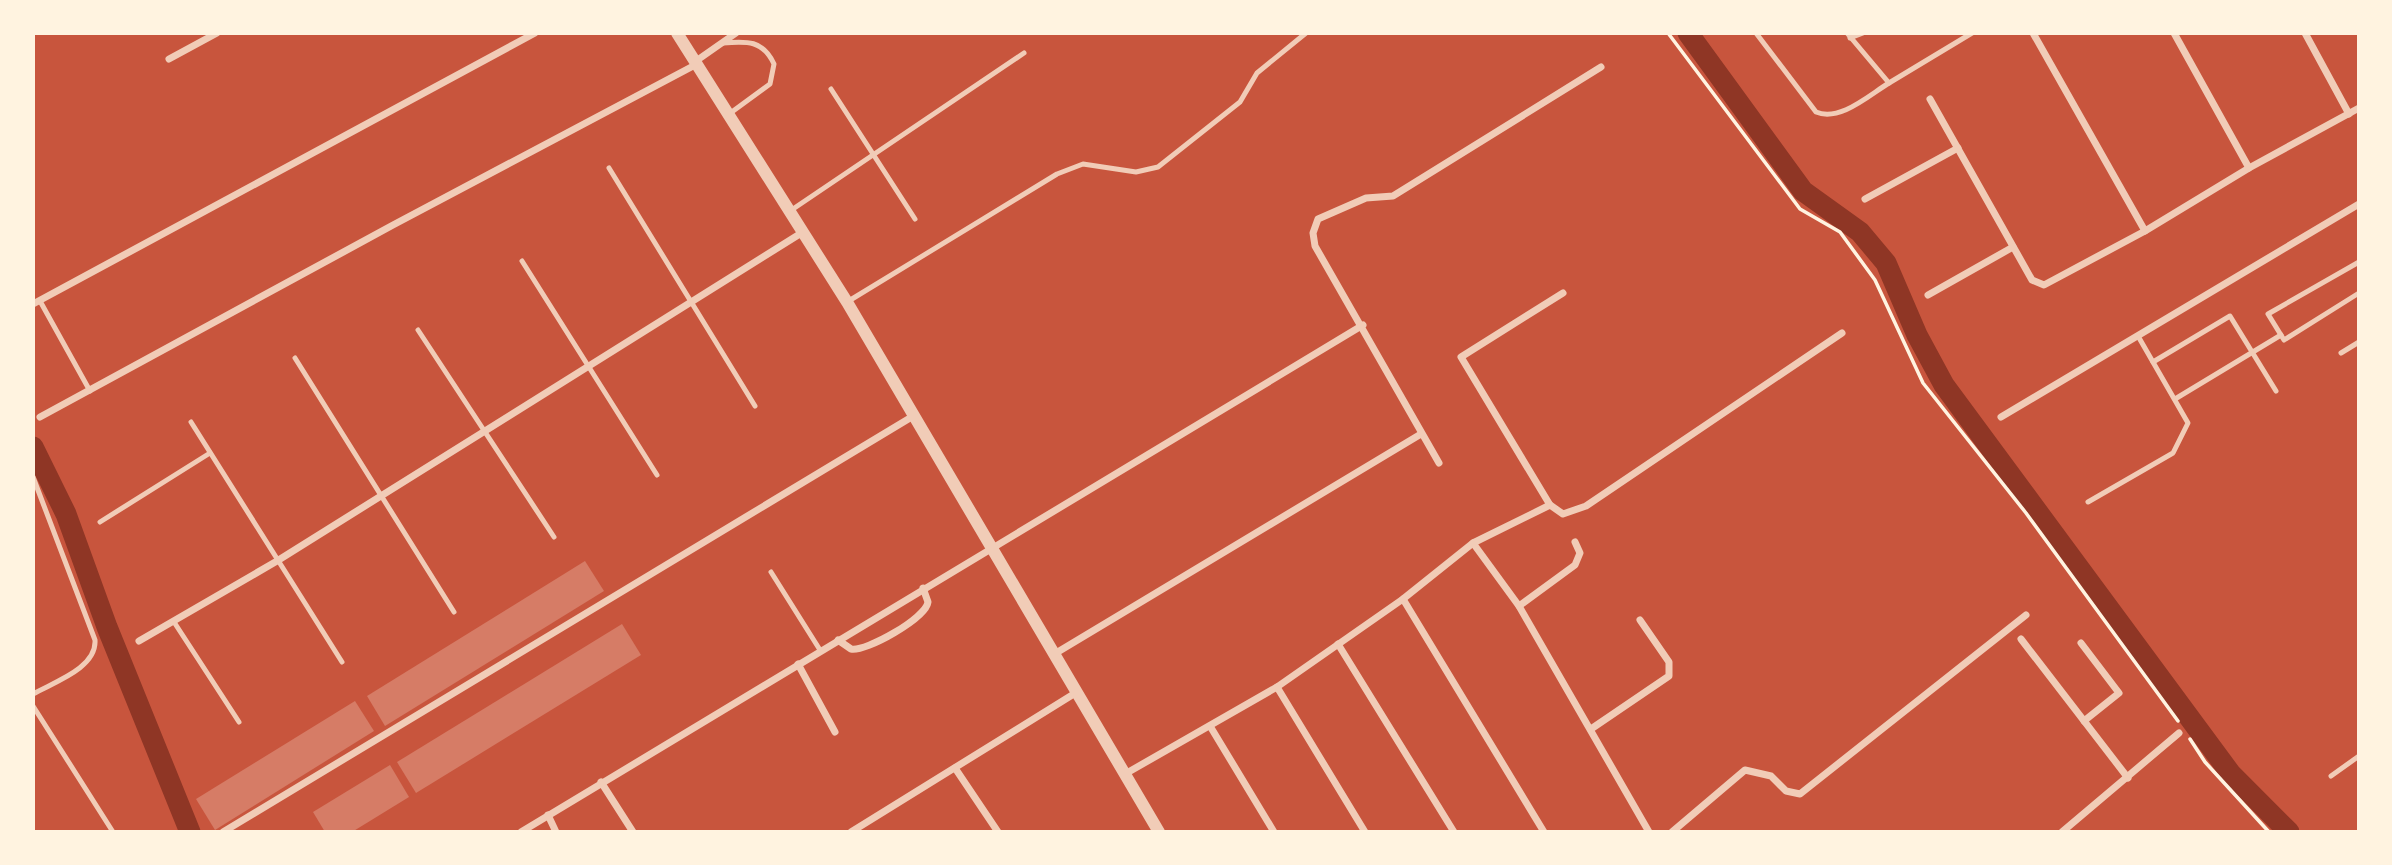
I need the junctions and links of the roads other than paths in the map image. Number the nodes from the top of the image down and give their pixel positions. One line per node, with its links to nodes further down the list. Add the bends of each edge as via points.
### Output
1 (217, 33): 15 (street)
2 (535, 33): 40 (street)
3 (677, 33): 16 (street)
4 (736, 33): 13 (street)
5 (1306, 33): 41 (lane, via 1257,74 1240,102 1158,167 1136,172 1083,164 1057,174)
6 (1756, 33): 18 (lane, via 1816,113 1838,114)
7 (1863, 33): 12 (lane)
8 (1972, 33): 18 (lane)
9 (2033, 33): 33 (street)
10 (2174, 33): 26 (street)
11 (2305, 33): 22 (street)
12 (1848, 36): 18 (lane)
13 (723, 43): 16 (street); 23 (lane, via 761,45 774,64 770,84)
14 (1024, 53): 25 (lane)
15 (169, 60)
16 (696, 63): 23 (street); 54 (street)
17 (1601, 67): 43 (street, via 1393,196 1366,198 1318,219 1312,233 1315,246)
18 (1889, 83)
19 (831, 89): 25 (lane)
20 (1930, 99): 24 (street)
21 (2359, 108): 22 (street)
22 (2349, 114): 26 (street)
23 (729, 115): 30 (street)
24 (1958, 148): 28 (street); 34 (street)
25 (875, 154): 30 (lane); 31 (lane)
26 (2249, 167): 33 (street)
27 (610, 168): 42 (lane)
28 (1865, 199)
29 (2359, 204): 47 (street)
30 (790, 211): 32 (street)
31 (915, 219)
32 (803, 232): 41 (street); 42 (street)
33 (2145, 232): 34 (street, via 2044,285 2032,280)
34 (2013, 247): 39 (street)
35 (522, 261): 53 (lane)
36 (2359, 262): 46 (lane, via 2269,314)
37 (1563, 293): 70 (street, via 1461,357)
38 (2359, 293): 46 (lane, via 2284,340)
39 (1928, 295)
40 (36, 302): 54 (lane)
41 (847, 302): 58 (street)
42 (690, 303): 53 (street); 57 (lane)
43 (1363, 325): 63 (street); 75 (street)
44 (418, 330): 62 (lane)
45 (1842, 333): 70 (street, via 1586,506 1563,514)
46 (2281, 335): 49 (lane)
47 (2138, 336): 52 (lane); 60 (street)
48 (2359, 342): 50 (lane)
49 (2253, 353): 52 (lane, via 2230,316); 55 (lane); 56 (lane)
50 (2341, 353)
51 (295, 358): 68 (lane)
52 (2153, 362): 56 (lane)
53 (588, 365): 62 (street); 66 (lane)
54 (90, 391): 59 (street)
55 (2276, 391)
56 (2175, 399): 69 (lane, via 2188,423 2173,453)
57 (755, 406)
58 (915, 415): 75 (street); 113 (street)
59 (40, 417)
60 (2001, 417)
61 (191, 422): 64 (lane)
62 (485, 431): 68 (street); 72 (lane)
63 (1421, 434): 65 (street); 91 (street)
64 (210, 453): 71 (lane); 76 (lane)
65 (1439, 463)
66 (657, 475)
67 (33, 477): 96 (lane, via 96,640 88,662)
68 (382, 496): 76 (street); 81 (lane)
69 (2088, 502)
70 (1550, 505): 74 (street)
71 (100, 522)
72 (554, 537)
73 (1575, 542): 80 (street, via 1580,552 1575,565)
74 (1473, 543): 79 (street); 80 (street)
75 (992, 547): 78 (street); 91 (street)
76 (277, 561): 84 (street); 92 (lane)
77 (771, 572): 90 (lane)
78 (923, 588): 86 (street); 86 (street, via 928,602 923,615 864,648 851,649)
79 (1403, 598): 89 (street); 122 (street)
80 (1519, 606): 101 (street)
81 (454, 612)
82 (2026, 615): 124 (street, via 1800,794 1786,791 1771,776 1745,770)
83 (1640, 620): 101 (street, via 1669,662 1669,676)
84 (174, 622): 87 (street); 99 (lane)
85 (2021, 639): 98 (street)
86 (838, 640): 90 (street)
87 (139, 641)
88 (2081, 643): 98 (street, via 2119,693)
89 (1338, 644): 94 (street); 121 (street)
90 (820, 650): 93 (street)
91 (1056, 653): 95 (street)
92 (342, 662)
93 (798, 664): 102 (street); 109 (street)
94 (1277, 687): 100 (street); 120 (street)
95 (1077, 692): 105 (street); 106 (street)
96 (33, 694)
97 (33, 706): 112 (lane)
98 (2084, 721): 108 (street)
99 (239, 722)
100 (1210, 726): 106 (street); 119 (street)
101 (1591, 729): 123 (street)
102 (835, 732)
103 (2182, 733): 108 (street)
104 (2359, 756): 107 (lane)
105 (956, 768): 111 (street); 117 (street)
106 (1125, 774): 118 (street)
107 (2331, 776)
108 (2128, 778): 125 (street)
109 (601, 782): 110 (street); 116 (street)
110 (548, 815): 114 (street); 115 (street)
111 (857, 830)
112 (113, 832)
113 (223, 832)
114 (522, 832)
115 (556, 832)
116 (633, 832)
117 (998, 832)
118 (1159, 832)
119 (1274, 832)
120 (1365, 832)
121 (1454, 832)
122 (1544, 832)
123 (1649, 832)
124 (1672, 832)
125 (2062, 832)

